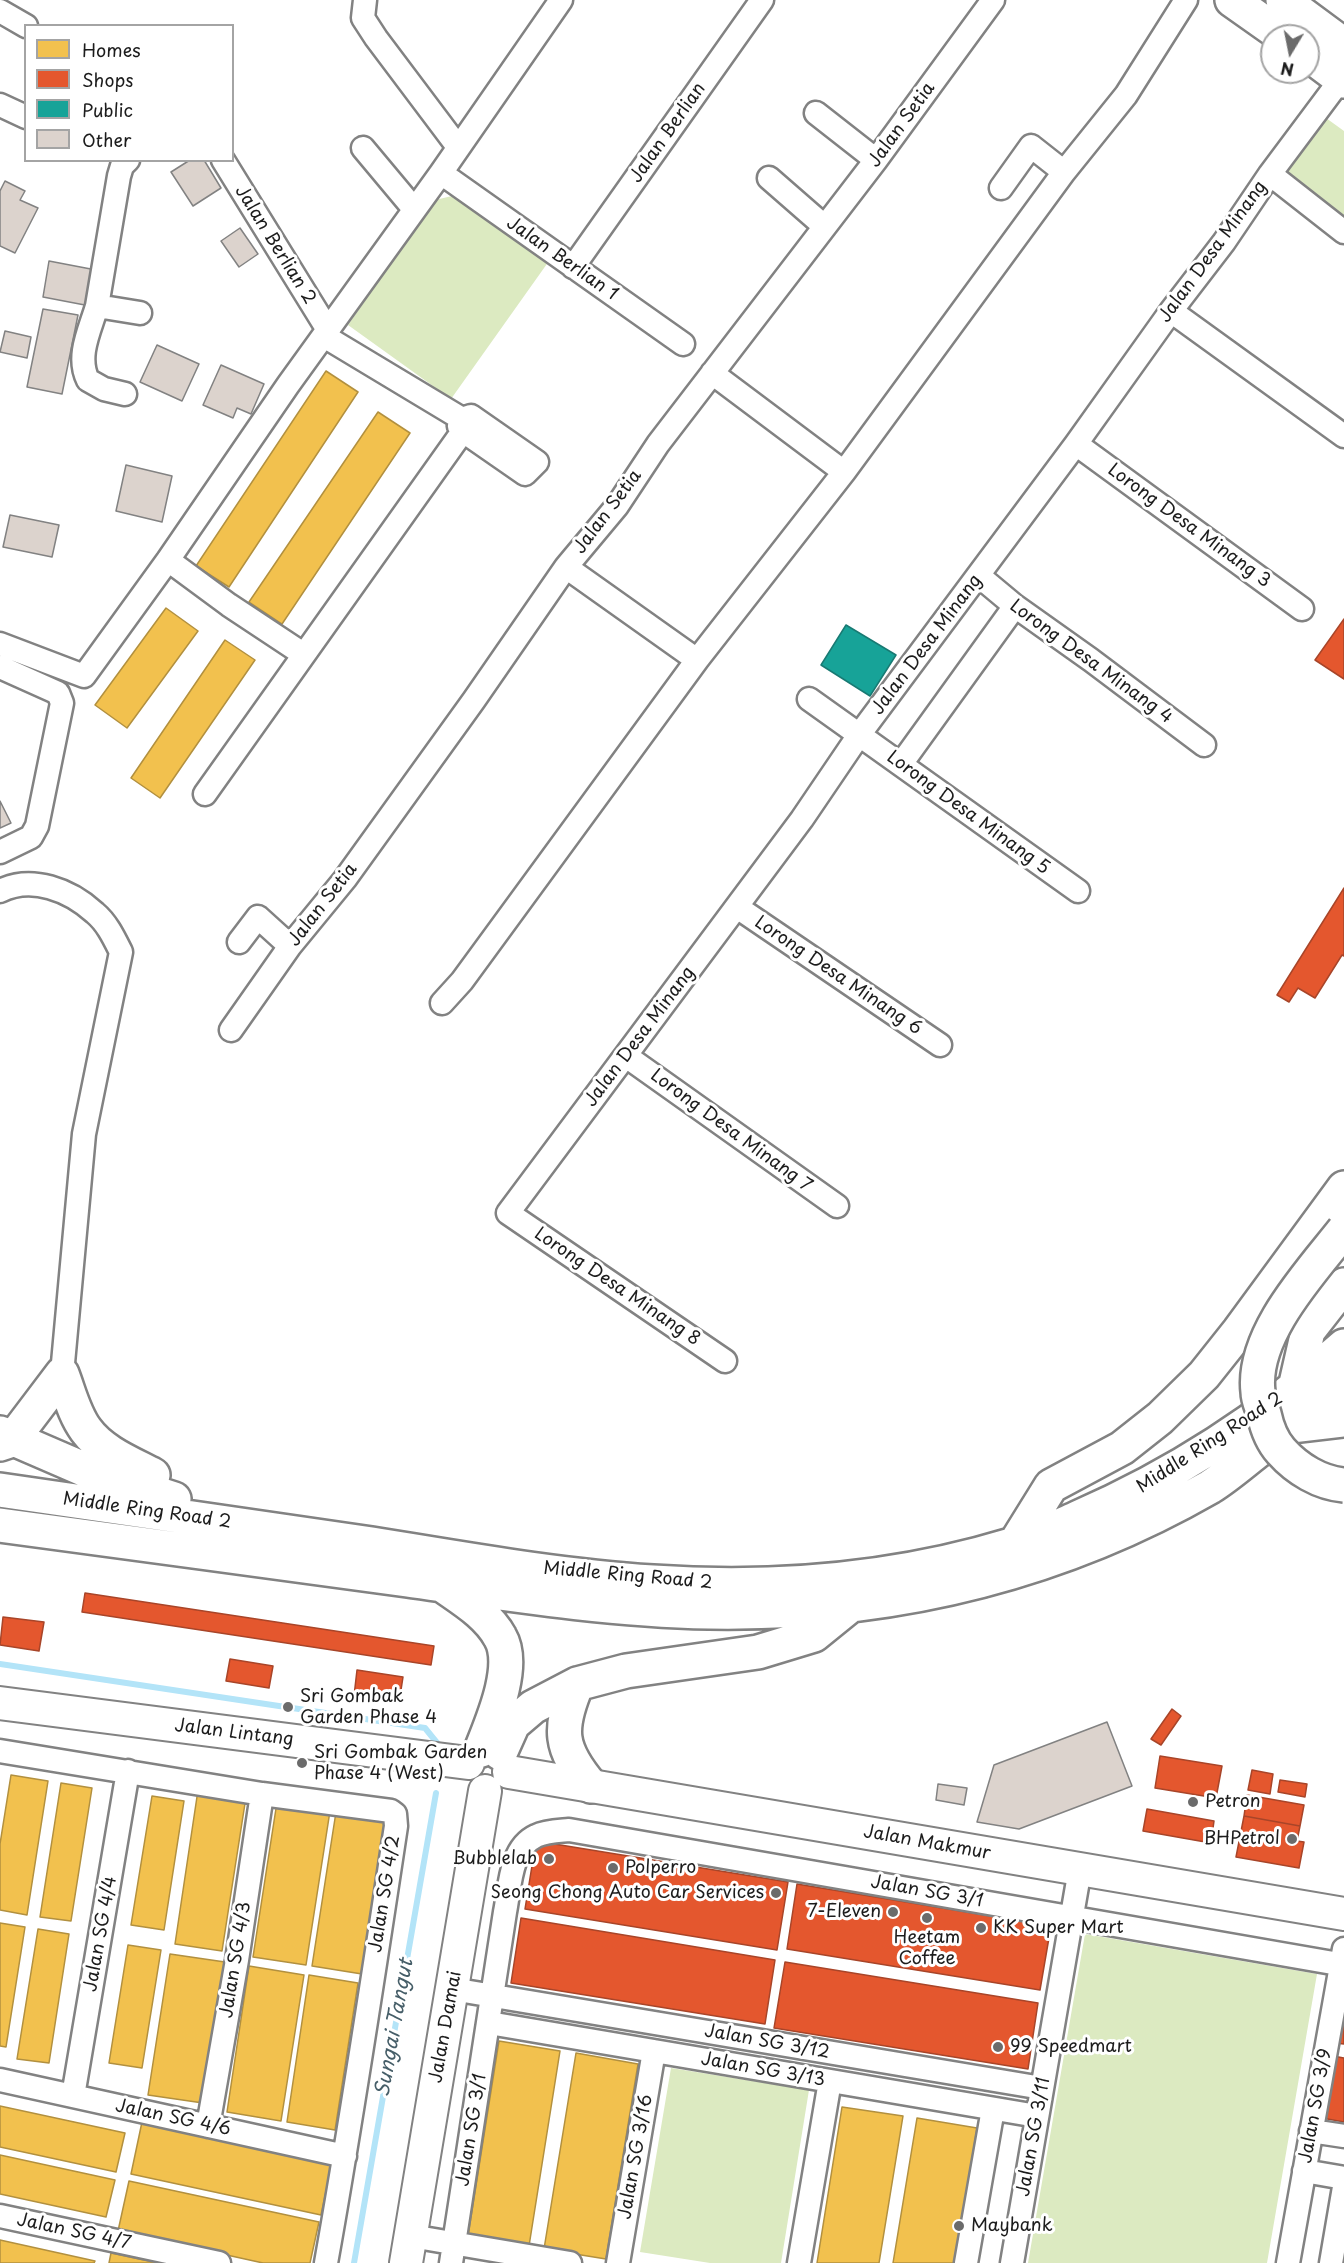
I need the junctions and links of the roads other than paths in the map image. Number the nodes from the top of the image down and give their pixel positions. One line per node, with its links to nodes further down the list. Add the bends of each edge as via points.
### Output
1 (365, 0): 17 (street, via 363,18)
2 (561, 0): 17 (street)
3 (762, 0): 30 (street, Jalan Berlian)
4 (993, 0): 19 (street, Jalan Setia)
5 (1186, 0): 22 (street, via 1126,95)
6 (1286, 1): 11 (main road)
7 (1239, 2): 9 (main road)
8 (0, 11): 10 (street)
9 (1267, 24)
10 (24, 25)
11 (1344, 45)
12 (1320, 62): 13 (main road)
13 (1343, 78): 24 (street, Jalan Desa Minang)
14 (0, 105): 16 (street)
15 (816, 113): 19 (street)
16 (24, 116)
17 (458, 147): 23 (street)
18 (363, 148): 27 (street)
19 (876, 160): 28 (street, Jalan Setia)
20 (126, 162): 31 (street, via 119,176)
21 (224, 162): 34 (street, Jalan Berlian 2)
22 (1064, 172): 26 (street, via 1030,146); 41 (street)
23 (441, 173): 27 (street); 30 (street, Jalan Berlian 1)
24 (1270, 174): 29 (street); 32 (street, Jalan Desa Minang)
25 (769, 178): 28 (street)
26 (1001, 188)
27 (414, 209): 34 (street)
28 (824, 226): 36 (street, Jalan Setia)
29 (1344, 232)
30 (573, 267): 35 (street, Jalan Berlian 1)
31 (97, 306): 33 (street); 37 (street, via 84,349 83,372 94,385)
32 (1171, 311): 39 (street); 40 (street, Jalan Desa Minang)
33 (140, 313)
34 (326, 333): 38 (street); 43 (street)
35 (683, 344)
36 (712, 373): 41 (street); 44 (street, Jalan Setia, via 617,506)
37 (125, 394)
38 (461, 425): 42 (street, via 471,416 537,462); 49 (street)
39 (1344, 436)
40 (1076, 444): 45 (street, Jalan Desa Minang); 47 (street, Lorong Desa Minang 3)
41 (844, 472): 50 (street)
42 (525, 474)
43 (168, 560): 48 (street, via 84,676); 49 (street)
44 (566, 567): 50 (street); 62 (street, Jalan Setia, via 345,879)
45 (979, 576): 46 (street, Lorong Desa Minang 4); 53 (street, Jalan Desa Minang)
46 (1015, 606): 54 (street, Lorong Desa Minang 4); 55 (street)
47 (1302, 609)
48 (0, 644)
49 (303, 654): 56 (street)
50 (697, 660): 63 (street)
51 (0, 668): 57 (street, via 58,693 62,704 37,826 31,837)
52 (809, 699): 53 (street, Lorong Desa Minang 5)
53 (859, 735): 55 (street, Lorong Desa Minang 5); 60 (street, Jalan Desa Minang)
54 (1204, 746)
55 (901, 764): 59 (street, Lorong Desa Minang 5)
56 (205, 794)
57 (0, 852)
58 (0, 891): 74 (street, via 36,883 68,894 96,913 121,952 84,1134)
59 (1078, 891)
60 (737, 906): 65 (street, Lorong Desa Minang 6); 66 (street, Jalan Desa Minang)
61 (239, 942): 62 (street, via 258,917)
62 (290, 946): 64 (street, Jalan Setia)
63 (442, 1003)
64 (231, 1030)
65 (940, 1045)
66 (626, 1056): 68 (street, Lorong Desa Minang 7); 69 (street, Jalan Desa Minang)
67 (1344, 1188): 84 (main road, via 1204,1375 1122,1448 1051,1486)
68 (837, 1206)
69 (508, 1213): 73 (street, Lorong Desa Minang 8)
70 (1344, 1230): 80 (main road, bridge, via 1293,1296 1266,1341 1257,1392 1274,1443 1291,1463 1313,1476)
71 (1344, 1285): 76 (main road, via 1308,1331)
72 (1344, 1346): 76 (main road, Middle Ring Road 2)
73 (725, 1361)
74 (62, 1374): 79 (main road); 83 (main road, via 87,1431 114,1455)
75 (1344, 1382): 78 (main road, Middle Ring Road 2)
76 (1295, 1388): 84 (main road, Middle Ring Road 2, via 1166,1475)
77 (1344, 1420): 78 (main road)
78 (1289, 1426): 86 (main road, Middle Ring Road 2, via 1214,1485 1074,1553 950,1589)
79 (4, 1439): 83 (main road)
80 (1344, 1485)
81 (0, 1490): 83 (main road, Middle Ring Road 2)
82 (0, 1525): 85 (main road, Middle Ring Road 2)
83 (256, 1526): 84 (main road, Middle Ring Road 2, via 591,1576 708,1585 806,1583 908,1570)
84 (1015, 1544)
85 (443, 1586): 86 (main road, Middle Ring Road 2, via 649,1609 760,1612); 90 (main road, via 481,1613 501,1638 505,1651 505,1674 494,1715)
86 (851, 1605): 87 (main road, via 814,1635 758,1652 626,1671)
87 (578, 1684): 90 (main road, via 533,1707 513,1724); 92 (main road, via 564,1722 566,1748)
88 (1, 1706): 90 (street, Jalan Lintang)
89 (0, 1751): 91 (street, Jalan SG 4/2)
90 (489, 1766): 92 (street, Jalan Makmur); 98 (street, Jalan Damai)
91 (128, 1771): 93 (street, Jalan SG 4/2); 107 (street, Jalan SG 4/4)
92 (591, 1786): 94 (street, Jalan Makmur)
93 (262, 1794): 110 (street, Jalan SG 4/3); 113 (street, Jalan SG 4/2, via 391,1811 396,1817)
94 (1080, 1869): 95 (street, Jalan Makmur); 96 (street, Jalan SG 3/11)
95 (1344, 1914)
96 (1072, 1918): 97 (street, Jalan SG 3/1); 99 (street, Jalan SG 3/1, via 569,1830 544,1833 534,1837 515,1859); 106 (street, Jalan SG 3/11)
97 (1343, 1960): 111 (street, Jalan SG 3/9)
98 (452, 1989): 99 (street, Jalan SG 3/12); 118 (street, Jalan Damai)
99 (492, 1996): 100 (street, Jalan SG 3/1); 101 (street, Jalan SG 3/12)
100 (489, 2023): 102 (street, Jalan SG 3/13); 119 (street, Jalan SG 3/1)
101 (780, 2045): 103 (street); 106 (street, Jalan SG 3/12)
102 (654, 2051): 103 (street, Jalan SG 3/13); 123 (street, Jalan SG 3/16)
103 (775, 2072): 105 (street, Jalan SG 3/13)
104 (0, 2080): 107 (street, Jalan SG 4/6)
105 (830, 2081): 108 (street, Jalan SG 3/13); 124 (street)
106 (1042, 2088): 109 (street, Jalan SG 3/11)
107 (73, 2096): 110 (street, Jalan SG 4/6)
108 (993, 2109): 109 (street, Jalan SG 3/13); 125 (street)
109 (1037, 2116): 126 (street, Jalan SG 3/11)
110 (208, 2126): 113 (street, Jalan SG 4/6)
111 (1311, 2131): 112 (street); 114 (street, Jalan SG 3/9)
112 (1344, 2136)
113 (345, 2157): 121 (street, Jalan SG 4/2)
114 (1304, 2171): 115 (street); 127 (street, Jalan SG 3/9)
115 (1344, 2178)
116 (1344, 2187): 128 (street)
117 (0, 2216): 120 (street, Jalan SG 4/7)
118 (408, 2249): 119 (street)
119 (452, 2253): 122 (street)
120 (219, 2263)
121 (326, 2263)
122 (570, 2263)
123 (618, 2263)
124 (799, 2263)
125 (966, 2263)
126 (1012, 2263)
127 (1288, 2263)
128 (1332, 2263)

